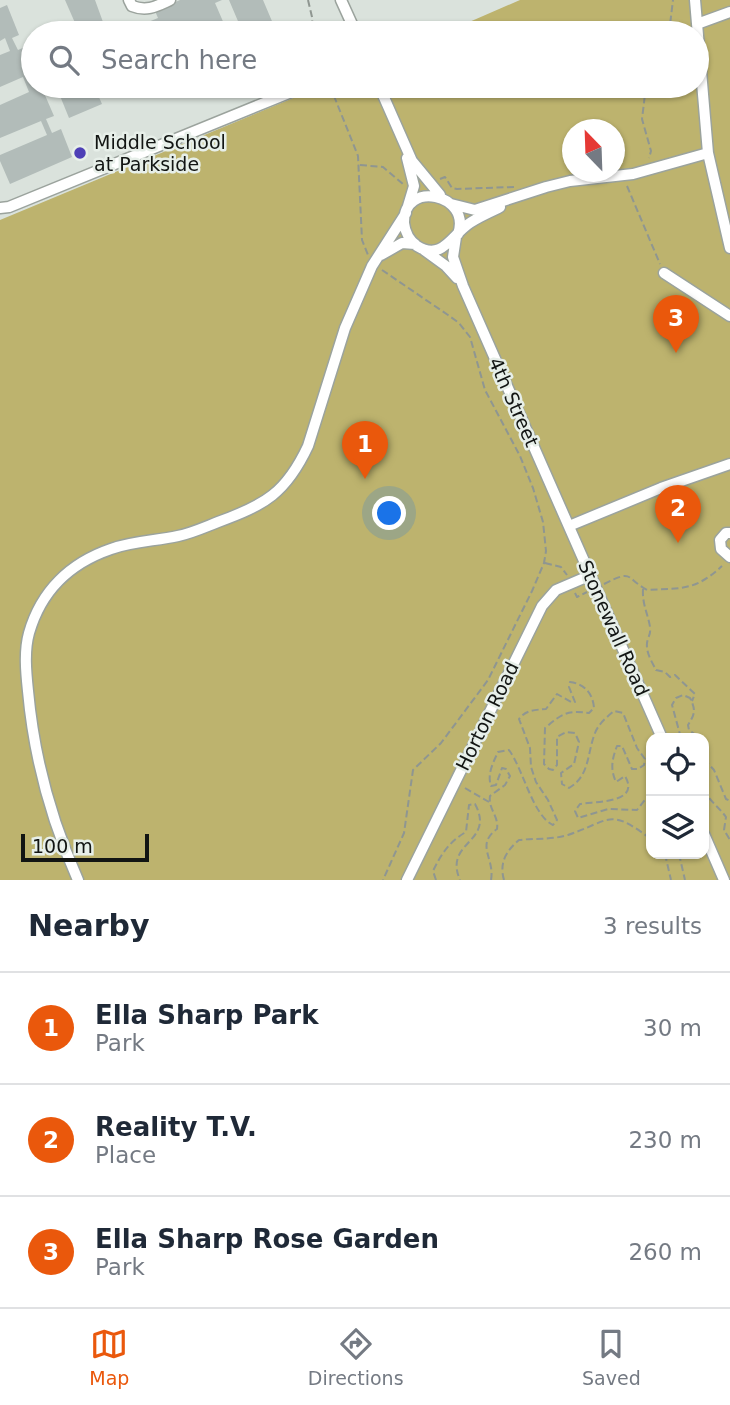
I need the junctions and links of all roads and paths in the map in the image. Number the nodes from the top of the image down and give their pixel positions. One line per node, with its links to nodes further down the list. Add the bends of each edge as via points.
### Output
1 (129, 0): 2 (street, via 141,9)
2 (170, 0)
3 (308, 0): 8 (path)
4 (341, 0): 9 (street)
5 (673, 0): 10 (path)
6 (695, 0): 11 (street)
7 (730, 12): 12 (street)
8 (312, 21)
9 (351, 21)
10 (670, 21)
11 (697, 21)
12 (705, 21)
13 (277, 98): 25 (street)
14 (335, 98): 30 (path, via 358,156 362,240)
15 (384, 98): 18 (street)
16 (645, 98): 20 (path, via 642,119 652,151)
17 (703, 98): 19 (street)
18 (402, 142): 24 (street, via 432,188); 26 (street, via 414,186)
19 (708, 153): 23 (street, via 634,174); 29 (street)
20 (644, 162)
21 (444, 177): 23 (path, via 457,189)
22 (625, 181): 32 (path)
23 (520, 191): 24 (street, via 475,210); 27 (street)
24 (449, 202): 26 (street, via 425,195 414,200); 27 (street, via 459,218)
25 (0, 208)
26 (407, 211): 28 (street, via 406,231); 30 (street)
27 (457, 236): 28 (street, via 433,251); 33 (street, 4th Street, via 453,257)
28 (417, 246): 30 (street, via 402,243); 33 (street, 4th Street, via 446,266)
29 (730, 248)
30 (376, 257): 60 (street, via 345,328 308,446 280,491 245,512 179,536 125,544 93,556 60,578 37,612 26,657 35,748 53,815)
31 (378, 267): 39 (path, via 459,323 470,337 485,390 533,488 545,536)
32 (663, 270): 34 (street)
33 (463, 286): 36 (street, 4th Street)
34 (730, 316)
35 (730, 464): 36 (street)
36 (567, 522): 41 (street, Stonewall Road)
37 (730, 533): 38 (street, via 720,540 721,549)
38 (730, 557)
39 (544, 563): 42 (path, via 561,567); 61 (path, via 488,680 441,743 410,774 404,833)
40 (722, 566): 44 (path, via 711,578 690,588)
41 (591, 575): 42 (street, Horton Road); 43 (street, Stonewall Road)
42 (571, 583): 43 (path, via 577,597); 50 (street, Horton Road, via 556,590 542,606)
43 (596, 588): 44 (path, via 622,575 631,576); 46 (street, Stonewall Road)
44 (643, 588): 45 (path, via 651,662 656,670 680,679 695,694)
45 (692, 701): 47 (path, via 683,695 672,705); 48 (path, via 694,716 688,725)
46 (660, 733)
47 (680, 733)
48 (693, 733)
49 (709, 764): 53 (path)
50 (455, 782): 54 (path); 62 (street, Horton Road)
51 (707, 796): 56 (path, via 726,817 724,830)
52 (646, 798): 54 (path, via 637,810 608,809 578,818 575,811 580,804 606,802 627,793 625,776 616,782 613,776 611,761 617,746 622,746 632,769 644,765 645,759 623,712 614,711 595,733 587,768 577,783 569,788 562,784 561,773 574,764 579,742 575,733 557,737 557,765 549,769 544,764 545,728 571,711 589,713 594,708 590,692 570,682 575,702 557,694 546,709 531,710 519,719 536,782 557,820 553,825 546,822 509,750 498,752 491,766 491,786 496,785 502,768 510,776 490,796)
53 (730, 801)
54 (489, 803): 65 (path, via 498,821 485,844)
55 (646, 835): 66 (path, via 629,823 604,819 568,835 519,840 504,857)
56 (730, 840)
57 (709, 846): 69 (street)
58 (666, 859): 67 (path)
59 (680, 859): 68 (path)
60 (78, 880)
61 (383, 880)
62 (407, 880)
63 (436, 880): 64 (path, via 433,871 440,857 466,832 469,805 475,804 482,820 460,851 456,871)
64 (460, 880)
65 (491, 880)
66 (504, 880)
67 (671, 880)
68 (685, 880)
69 (724, 880)

